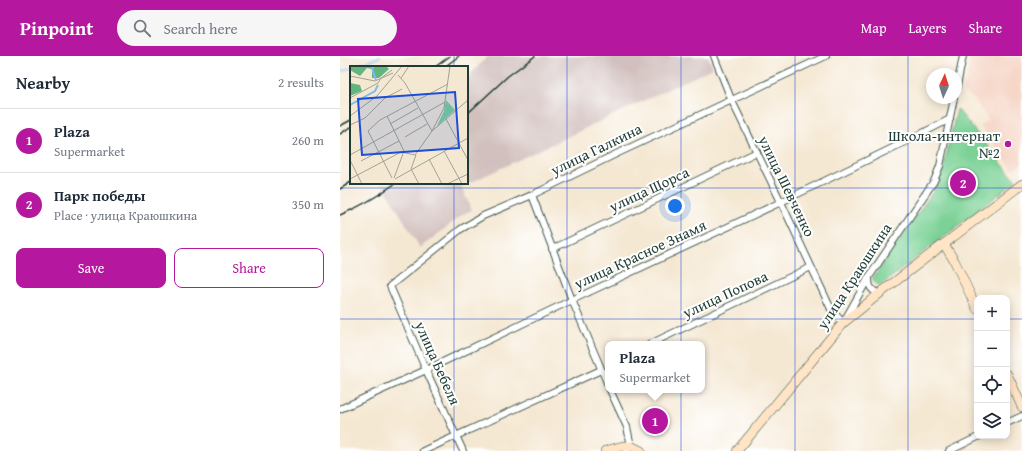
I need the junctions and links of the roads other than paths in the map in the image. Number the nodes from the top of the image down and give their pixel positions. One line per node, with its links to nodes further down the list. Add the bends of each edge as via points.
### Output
1 (714, 56): 5 (street, улица Шевченко)
2 (826, 56): 5 (street, улица Галкина)
3 (963, 56): 4 (street)
4 (961, 68)
5 (731, 99): 8 (street, улица Шевченко); 10 (street, улица Галкина)
6 (953, 104): 7 (street, улица Краюшкина)
7 (950, 119): 11 (street, улица Красное Знамя); 15 (street, улица Краюшкина, via 940,166 934,181)
8 (757, 152): 11 (street, улица Шевченко); 13 (street, улица Щорса)
9 (1022, 184): 12 (main road)
10 (532, 195): 13 (street); 16 (street, улица Галкина, via 483,216 461,229)
11 (781, 202): 14 (street, улица Шевченко); 18 (street, улица Красное Знамя)
12 (944, 244): 17 (main road); 19 (main road)
13 (552, 249): 18 (street)
14 (811, 268): 20 (street, улица Шевченко, via 831,310); 21 (street, улица Попова)
15 (869, 277): 17 (street, via 870,287); 20 (street, улица Краюшкина)
16 (390, 286): 22 (street, улица Бебеля)
17 (879, 294): 20 (main road)
18 (572, 300): 22 (street, улица Красное Знамя); 23 (street)
19 (974, 303)
20 (843, 323): 38 (main road, улица Краюшкина)
21 (656, 341)
22 (426, 370): 28 (street, улица Красное Знамя); 31 (street, улица Бебеля)
23 (601, 370): 24 (street); 31 (street)
24 (605, 379)
25 (1010, 381): 27 (main road)
26 (611, 393): 33 (street, via 627,427)
27 (1022, 407)
28 (340, 409)
29 (1022, 416): 30 (street)
30 (1010, 422)
31 (456, 436): 34 (street); 35 (street, улица Бебеля)
32 (974, 439): 39 (street)
33 (629, 448): 36 (main road, via 623,446); 37 (main road)
34 (423, 451)
35 (462, 451)
36 (606, 451)
37 (641, 451)
38 (737, 451)
39 (949, 451)

